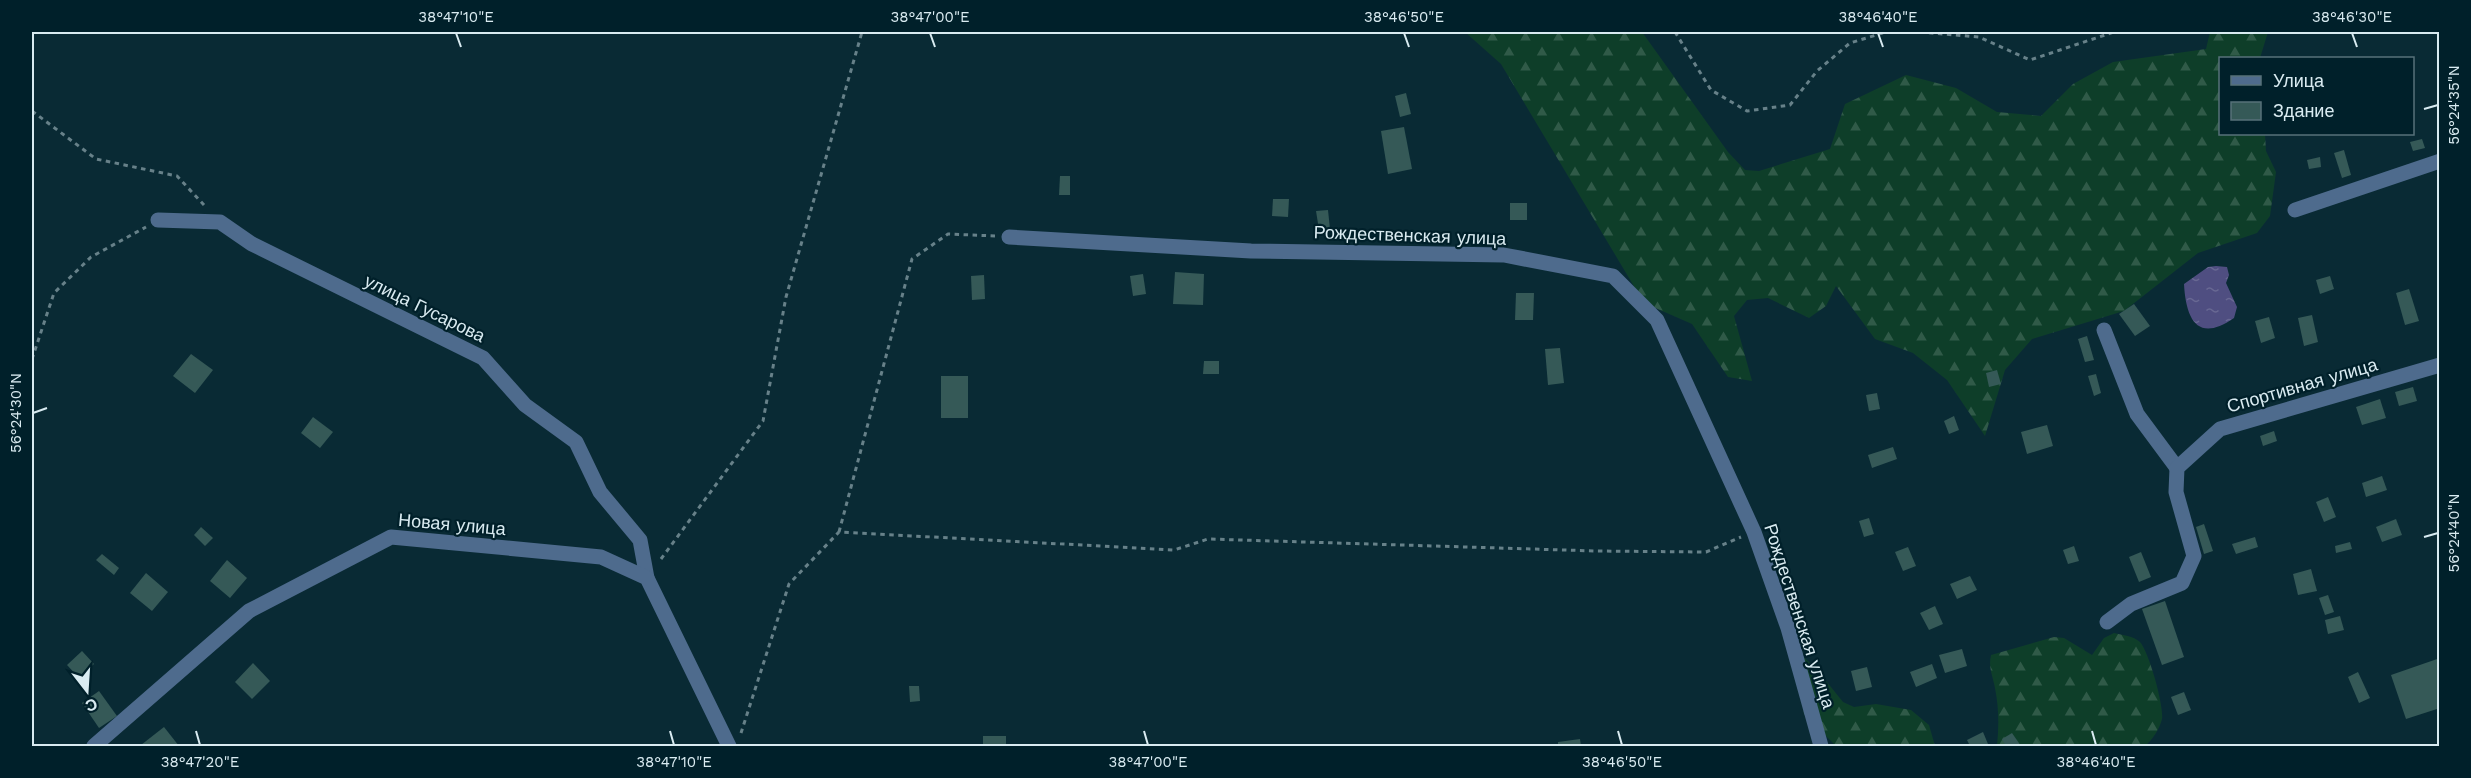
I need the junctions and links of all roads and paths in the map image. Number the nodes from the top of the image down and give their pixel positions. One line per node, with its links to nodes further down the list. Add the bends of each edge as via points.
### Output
1 (862, 32): 18 (path, via 786,297 763,421)
2 (1675, 32): 3 (path, via 1711,90 1747,111 1790,105 1817,71 1850,43)
3 (1886, 32)
4 (1920, 32): 5 (path, via 1979,37 2030,60)
5 (2114, 32)
6 (32, 111): 10 (path, via 96,159 177,176)
7 (2439, 161): 8 (street)
8 (2295, 210)
9 (158, 220): 10 (street); 13 (path, via 91,256 54,293)
10 (220, 222): 18 (street, улица Гусарова, via 252,244 483,358 525,405 576,442 600,492 640,540)
11 (1009, 237): 16 (path, via 948,234 912,259); 17 (street, Рождественская улица, via 1251,250 1504,255 1613,276 1657,320)
12 (2104, 330): 15 (street, via 2137,414)
13 (32, 359)
14 (2439, 365): 15 (street, Спортивная улица, via 2220,429)
15 (2177, 468): 19 (street, via 2176,492 2194,556 2182,583 2131,604)
16 (839, 532): 17 (path, via 1174,550 1208,539 1706,552); 20 (path, via 789,584)
17 (1754, 532): 22 (street, Рождественская улица, via 1788,628)
18 (647, 578): 20 (street); 21 (street, Новая улица, via 601,557 391,537 249,611)
19 (2107, 622)
20 (734, 741)
21 (94, 747)
22 (1821, 747)

